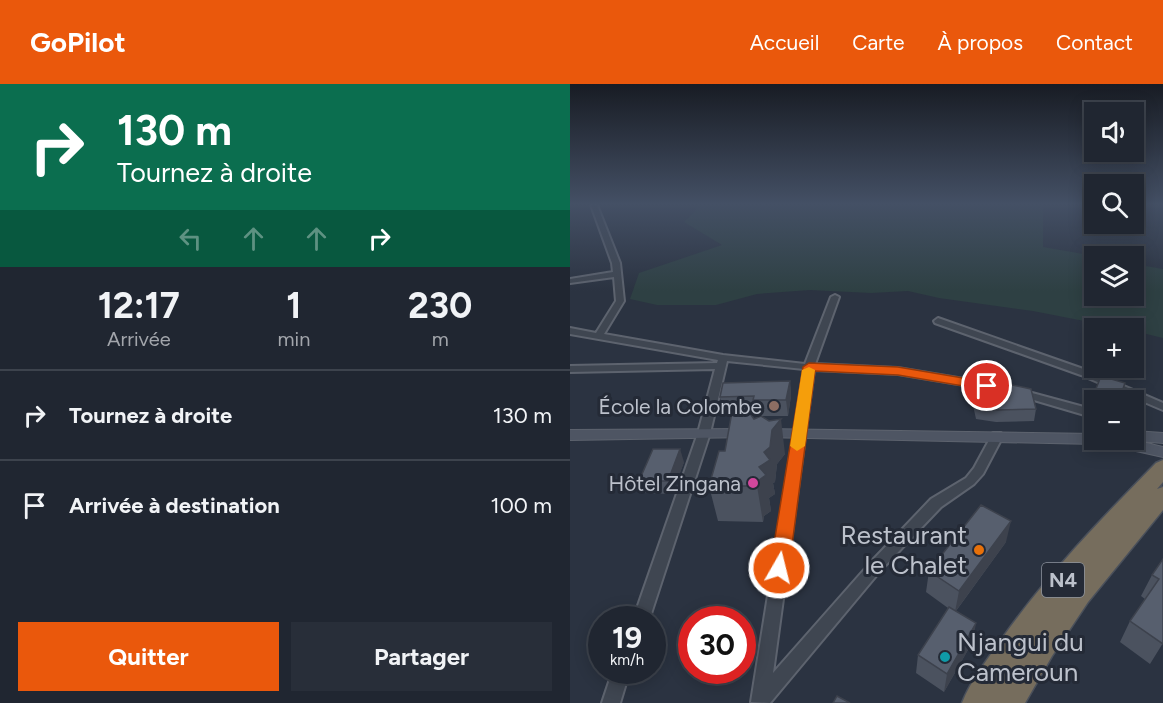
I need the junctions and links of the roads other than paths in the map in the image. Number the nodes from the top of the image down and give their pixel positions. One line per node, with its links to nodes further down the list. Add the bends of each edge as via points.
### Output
1 (605, 234): 2 (street)
2 (617, 274): 3 (street); 7 (street, via 619,304)
3 (570, 282)
4 (835, 297): 9 (street)
5 (938, 321): 11 (street, via 1086,373)
6 (570, 331): 7 (street)
7 (600, 334): 8 (street)
8 (722, 362): 9 (street); 10 (street); 13 (street)
9 (809, 367): 12 (street, via 908,372 1004,388); 15 (street)
10 (570, 369)
11 (1163, 407)
12 (1084, 411)
13 (704, 433): 14 (street); 15 (street); 24 (street)
14 (570, 435)
15 (799, 435): 16 (street); 26 (street)
16 (998, 436): 19 (street); 26 (street, via 979,471 936,503 876,566)
17 (1144, 437): 18 (street)
18 (1163, 438)
19 (1084, 439)
20 (1144, 442): 21 (street)
21 (1163, 452)
22 (1163, 468): 23 (highway, N4)
23 (1152, 504): 28 (highway, N4, via 1074,567 1021,634); 29 (highway, N4, via 1049,634)
24 (646, 606)
25 (617, 684): 27 (street)
26 (759, 702)
27 (611, 703)
28 (977, 703)
29 (1009, 703)

